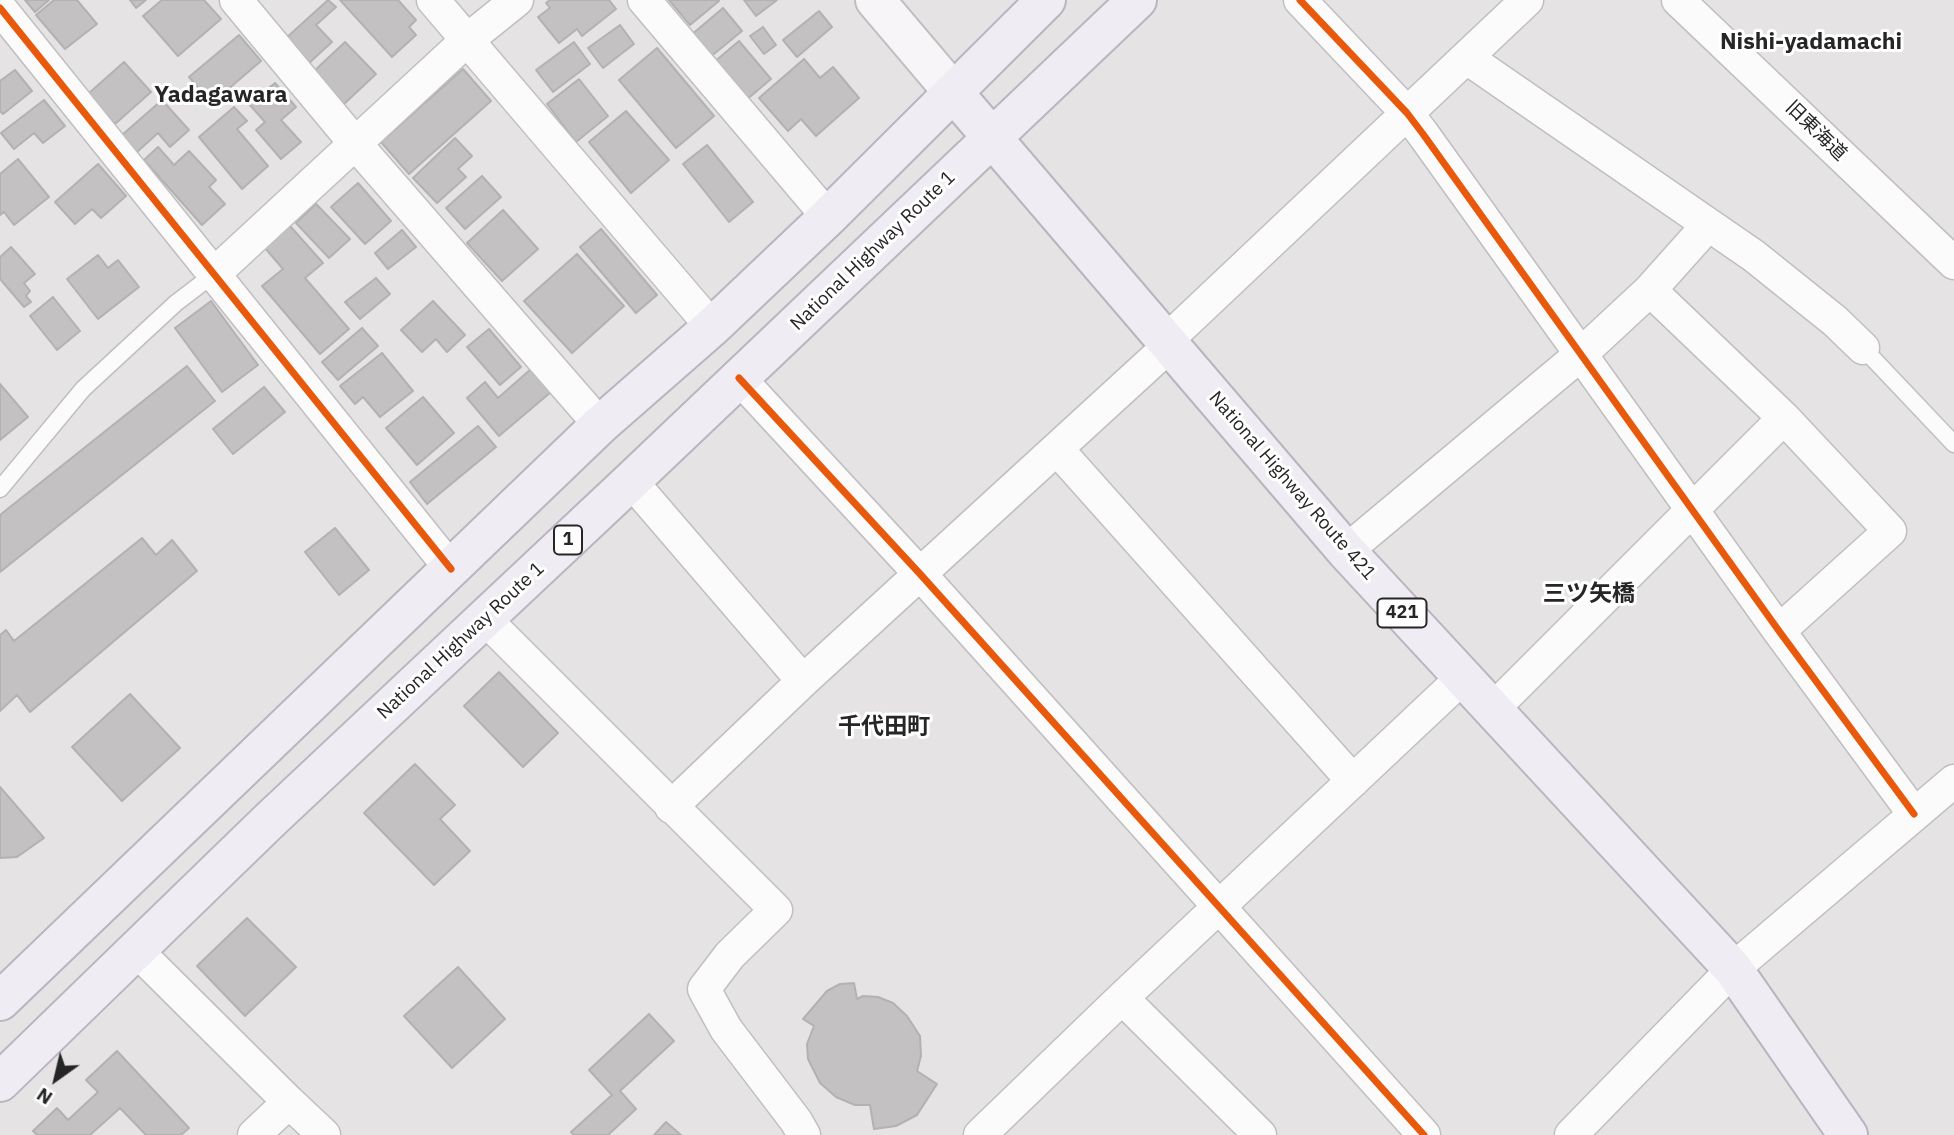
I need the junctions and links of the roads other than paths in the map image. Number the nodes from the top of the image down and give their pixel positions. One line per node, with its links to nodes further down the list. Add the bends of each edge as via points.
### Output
1 (236, 0): 17 (street)
2 (433, 0): 12 (street)
3 (517, 0): 12 (street)
4 (644, 0): 18 (street)
5 (875, 0): 14 (main road)
6 (1046, 0): 14 (highway)
7 (1137, 0): 16 (highway, National Highway Route 1 / 1)
8 (1300, 0): 15 (street)
9 (1527, 0): 13 (street)
10 (1678, 0): 20 (street, 旧東海道)
11 (0, 8): 21 (street)
12 (466, 41): 17 (street); 23 (street)
13 (1467, 58): 15 (street); 19 (street)
14 (953, 92): 16 (highway, National Highway Route 421 / 421); 18 (highway)
15 (1407, 113): 24 (street); 26 (street)
16 (993, 137): 24 (highway, National Highway Route 421 / 421); 27 (highway, National Highway Route 1 / 1)
17 (354, 142): 21 (street); 29 (street)
18 (828, 217): 23 (highway)
19 (1708, 225): 22 (street); 25 (street, via 1754,256)
20 (1954, 262)
21 (214, 274): 33 (lane, via 82,389); 36 (street)
22 (1650, 290): 26 (street); 28 (street)
23 (712, 327): 29 (highway)
24 (1168, 343): 31 (street); 35 (highway, National Highway Route 421 / 421)
25 (1863, 348): 30 (lane)
26 (1580, 355): 34 (street); 35 (street)
27 (739, 378): 32 (highway, National Highway Route 1 / 1); 37 (street)
28 (1784, 418): 34 (street); 39 (street, via 1890,531)
29 (600, 425): 36 (highway)
30 (1954, 444)
31 (1057, 449): 37 (street); 43 (street)
32 (631, 481): 38 (highway, National Highway Route 1 / 1); 41 (street)
33 (0, 489)
34 (1692, 509): 39 (street); 42 (street)
35 (1346, 551): 40 (highway, National Highway Route 421 / 421)
36 (451, 569): 51 (highway)
37 (921, 575): 41 (street); 47 (street)
38 (484, 618): 45 (street); 48 (highway, National Highway Route 1 / 1)
39 (1779, 631): 46 (street)
40 (1462, 678): 42 (highway, National Highway Route 421 / 421); 43 (street)
41 (803, 681): 45 (street)
42 (1492, 709): 49 (highway, National Highway Route 421 / 421)
43 (1353, 781): 47 (street)
44 (1954, 781): 46 (street)
45 (671, 807): 56 (street, via 776,911 730,955 704,989 726,1029)
46 (1914, 814): 49 (street)
47 (1218, 908): 50 (street); 59 (street)
48 (136, 950): 52 (highway, National Highway Route 1 / 1); 53 (street)
49 (1733, 970): 60 (street); 61 (highway, National Highway Route 421 / 421)
50 (1122, 998): 57 (street); 58 (street)
51 (0, 1001)
52 (0, 1082)
53 (289, 1102): 54 (street); 55 (street)
54 (254, 1135)
55 (324, 1135)
56 (804, 1135)
57 (980, 1135)
58 (1260, 1135)
59 (1424, 1135)
60 (1571, 1135)
61 (1848, 1135)

